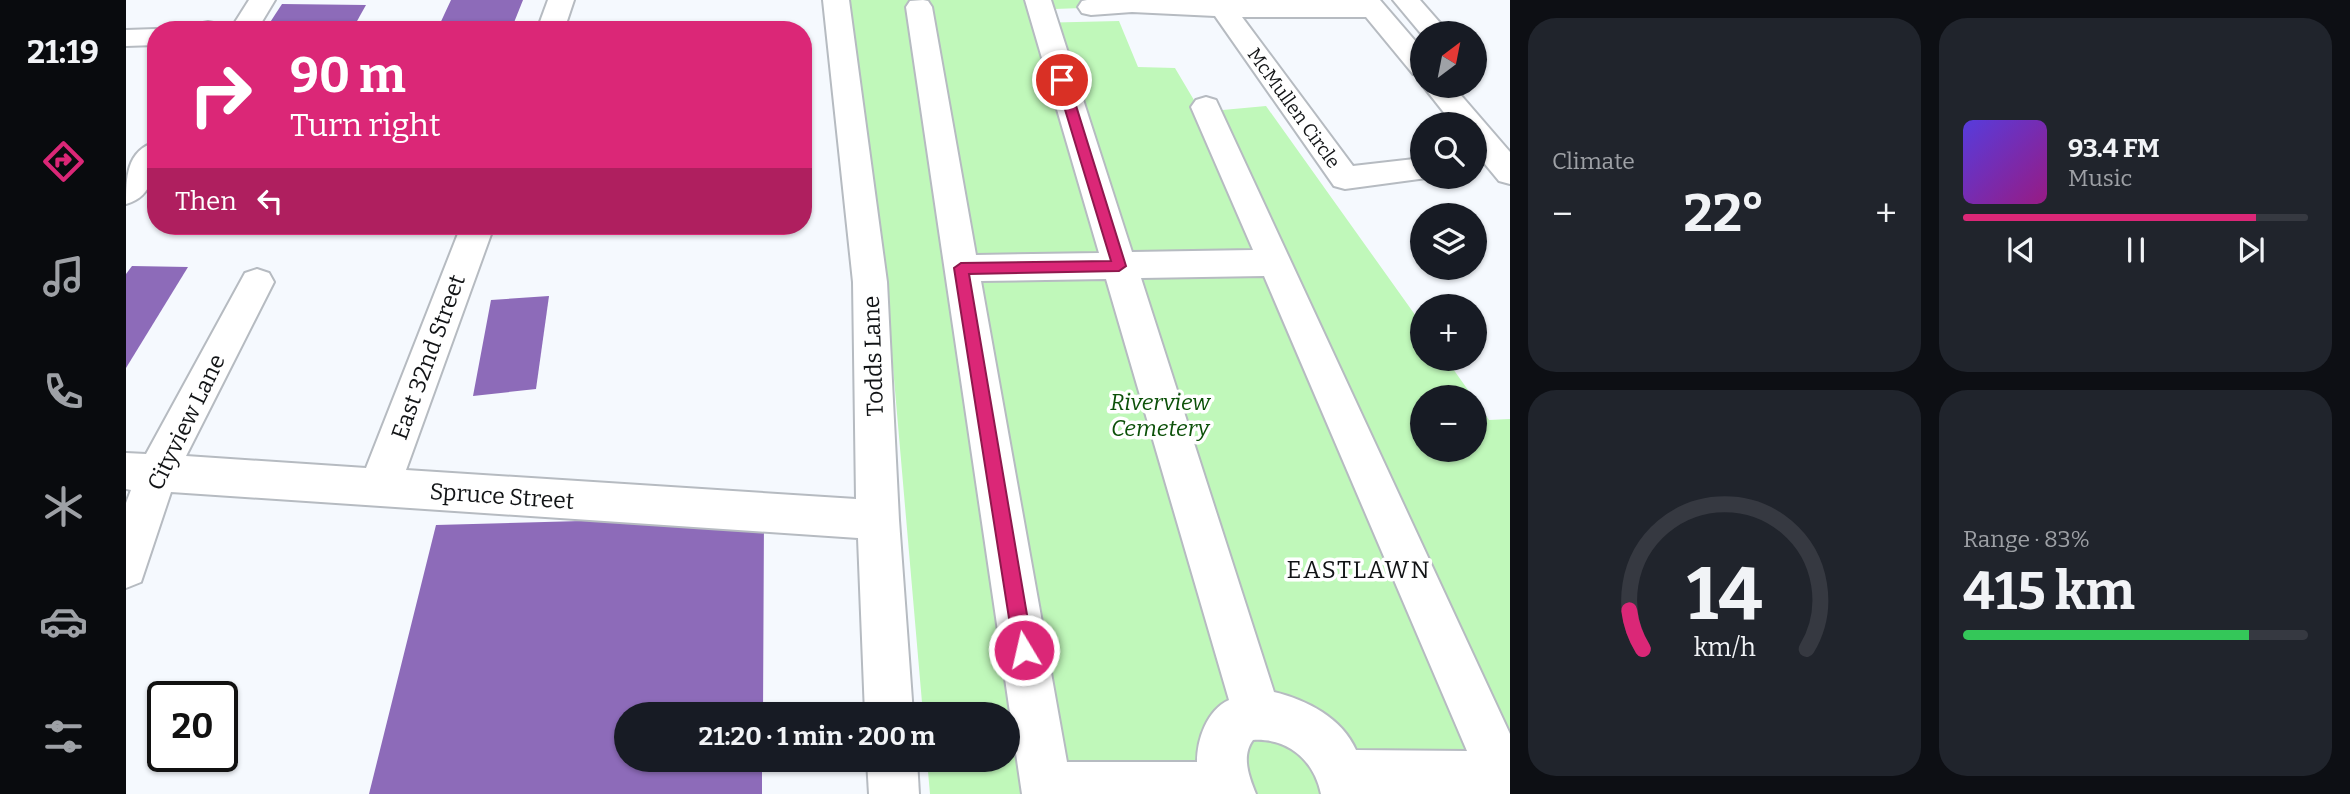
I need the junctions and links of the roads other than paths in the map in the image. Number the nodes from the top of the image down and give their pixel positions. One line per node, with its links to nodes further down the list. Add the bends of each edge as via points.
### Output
1 (262, 0): 10 (street)
2 (561, 0): 11 (street)
3 (836, 0): 29 (street, Todds Lane, via 870,282)
4 (1038, 0): 24 (street)
5 (1406, 0): 12 (street)
6 (1370, 4): 9 (street); 15 (street)
7 (919, 7): 25 (street)
8 (1091, 7): 9 (street, via 1132,4)
9 (1223, 9): 20 (street, McMullen Circle, via 1345,178)
10 (249, 21)
11 (553, 21)
12 (1424, 21)
13 (147, 37): 14 (street)
14 (126, 38)
15 (1410, 52)
16 (1447, 98): 18 (street)
17 (1206, 107): 23 (street)
18 (1459, 112)
19 (147, 164): 21 (street)
20 (1410, 170)
21 (126, 193)
22 (474, 235): 28 (street, East 32nd Street)
23 (1275, 264): 24 (street); 34 (street)
24 (1119, 266): 25 (street); 32 (street)
25 (961, 268): 36 (street)
26 (257, 282): 27 (street, Cityview Lane)
27 (141, 473): 28 (street, Spruce Street); 30 (street, Cityview Lane)
28 (379, 488): 29 (street, Spruce Street)
29 (878, 520): 31 (street, Todds Lane)
30 (126, 567)
31 (888, 702)
32 (1257, 714): 35 (street, via 1296,722 1315,735 1331,753); 37 (street, via 1241,720 1226,739 1222,767)
33 (893, 772): 38 (street)
34 (1508, 781): 35 (street)
35 (1344, 784)
36 (1047, 790): 37 (street)
37 (1229, 791)
38 (894, 794)

